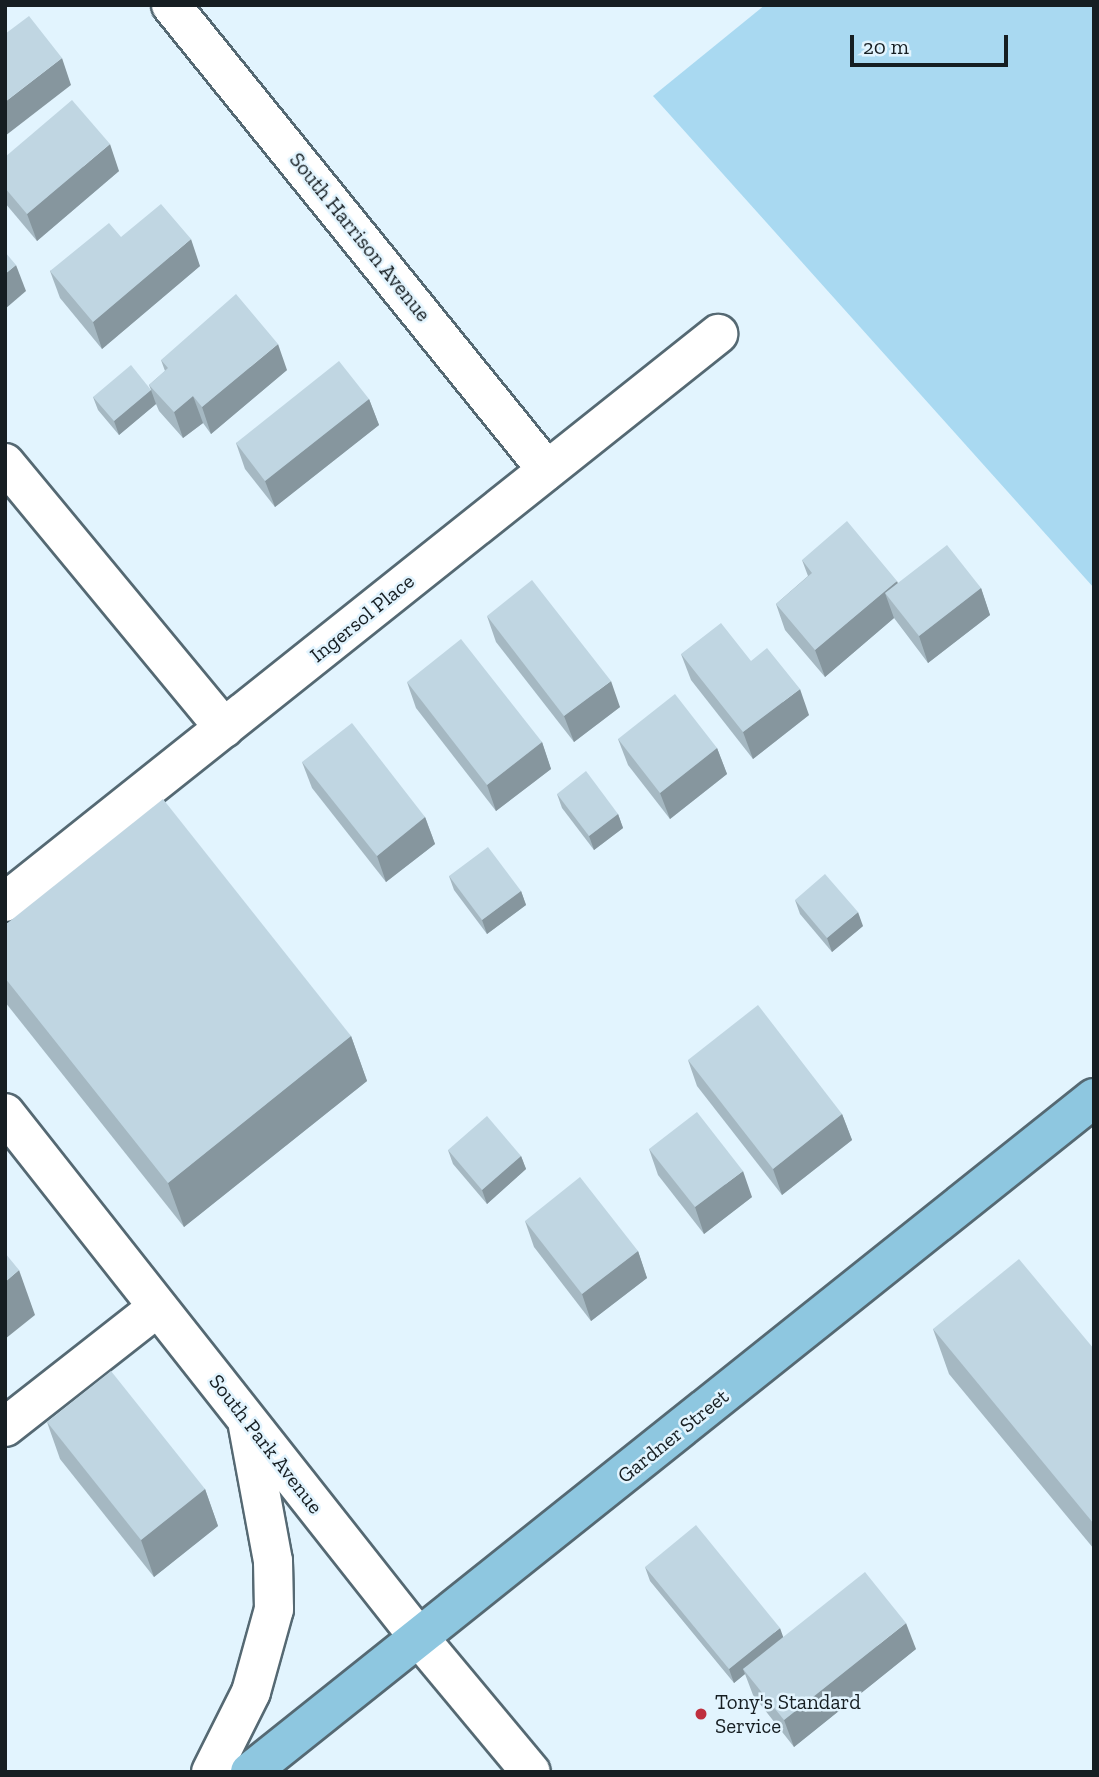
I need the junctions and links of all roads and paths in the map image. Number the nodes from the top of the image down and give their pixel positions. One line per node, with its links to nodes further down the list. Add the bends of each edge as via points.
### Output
1 (171, 5): 4 (street, South Harrison Avenue)
2 (718, 334): 4 (street, Ingersol Place)
3 (5, 463): 5 (street)
4 (547, 470): 5 (street, Ingersol Place)
5 (224, 728): 6 (street, Ingersol Place)
6 (5, 902)
7 (1094, 1098): 12 (main road, Gardner Street)
8 (5, 1113): 9 (street, South Park Avenue)
9 (158, 1307): 10 (street, South Park Avenue); 11 (street)
10 (247, 1420): 12 (street, South Park Avenue); 13 (street, via 272,1561 274,1609 251,1692)
11 (5, 1427)
12 (420, 1639): 14 (main road, Gardner Street); 15 (street, South Park Avenue)
13 (211, 1772)
14 (250, 1772)
15 (531, 1772)

